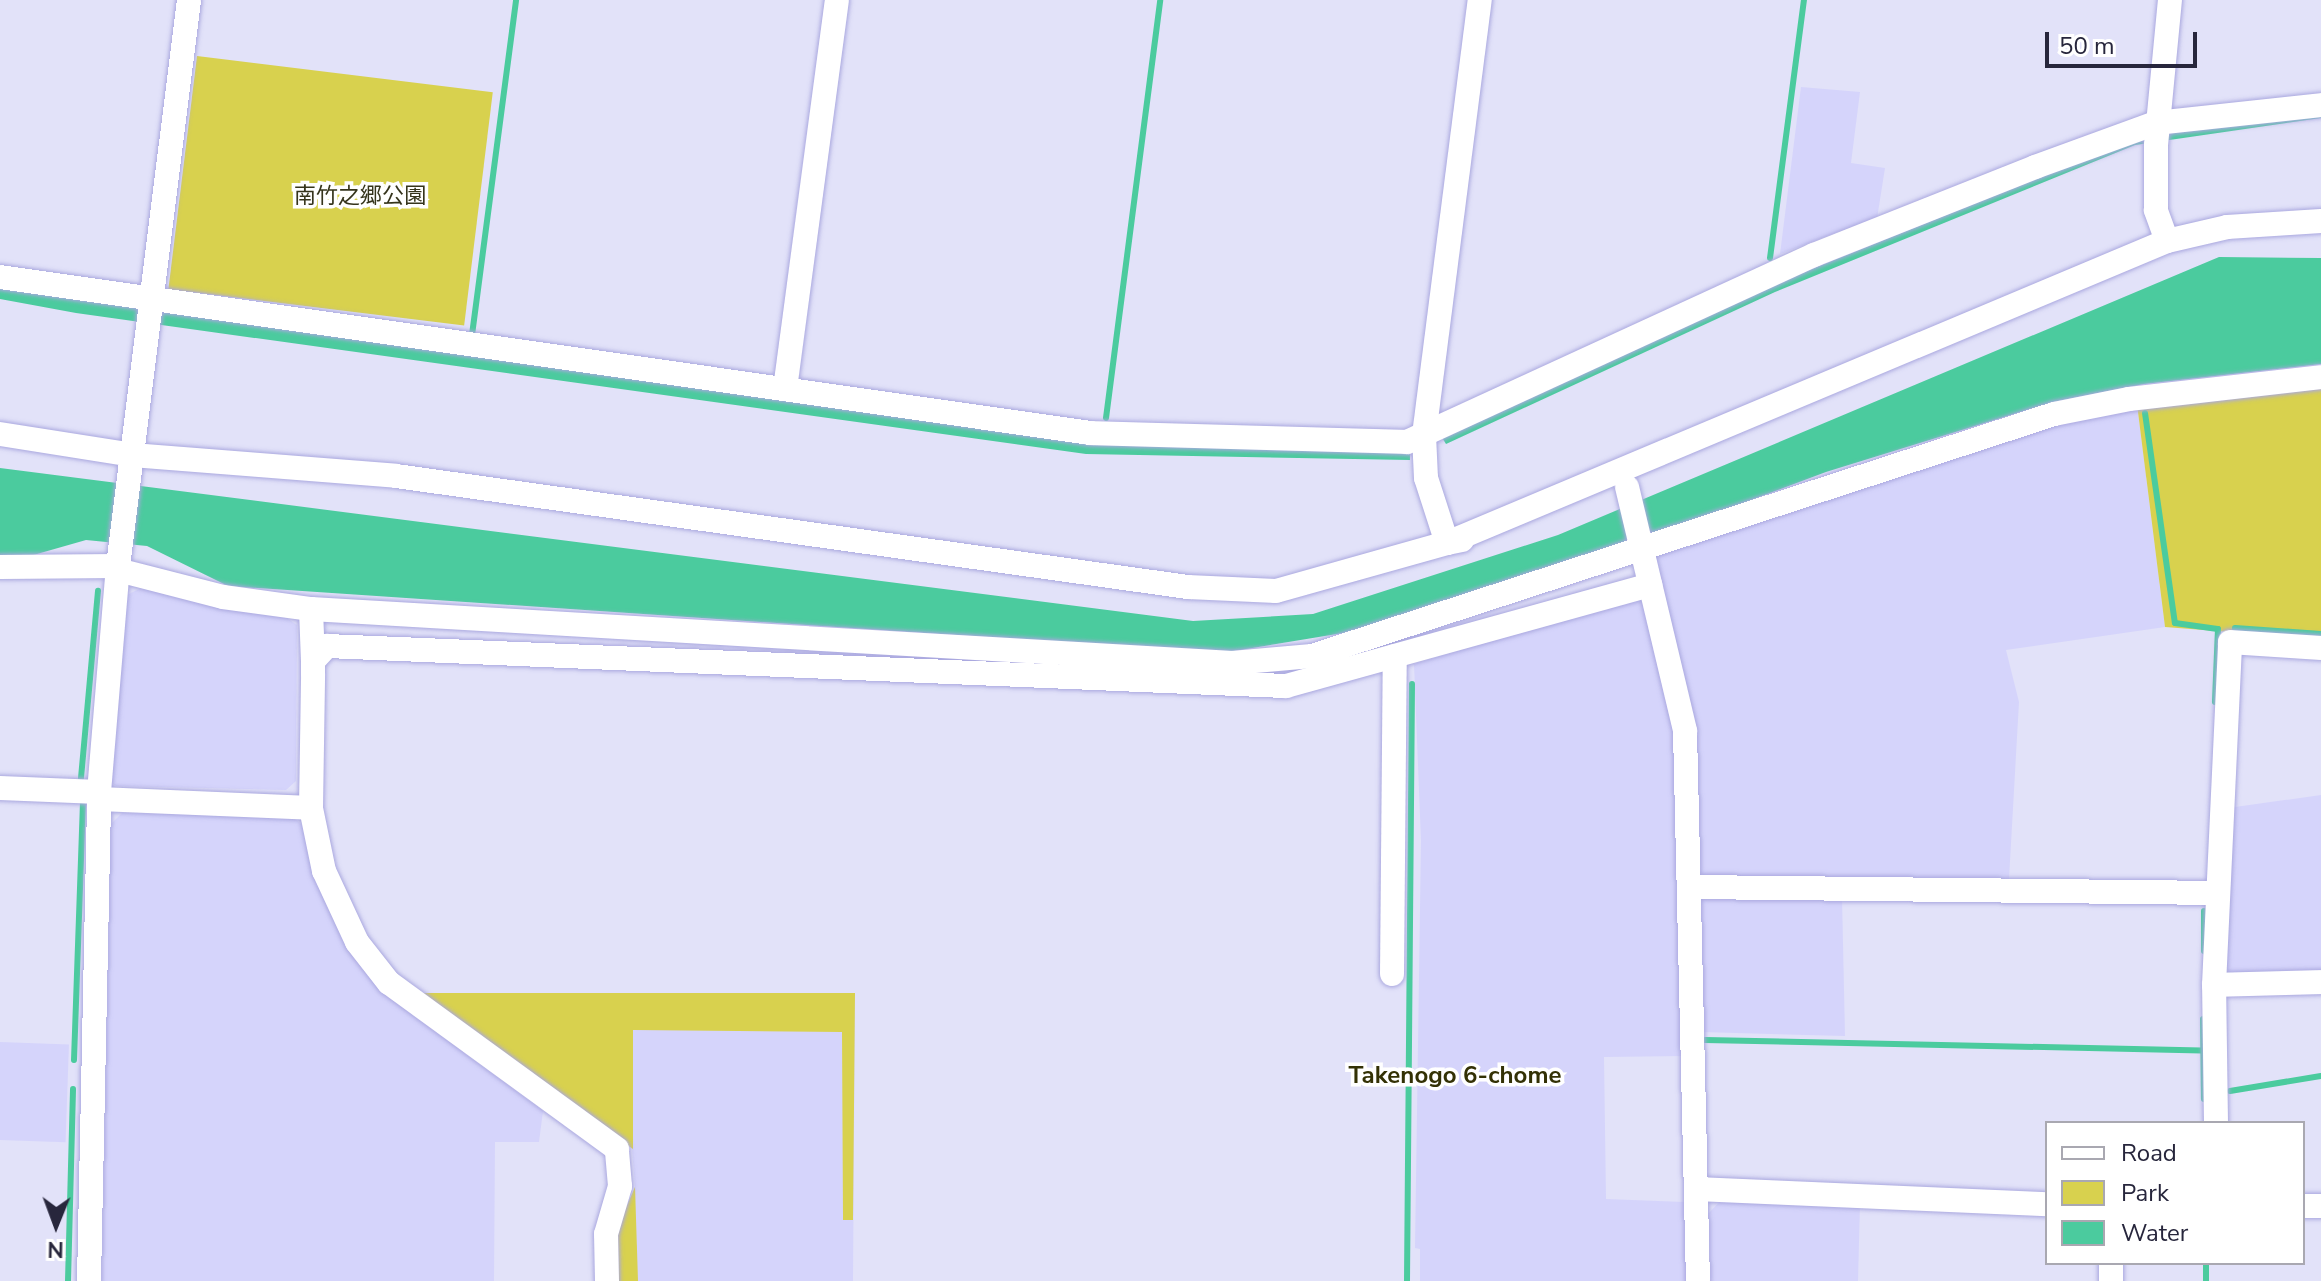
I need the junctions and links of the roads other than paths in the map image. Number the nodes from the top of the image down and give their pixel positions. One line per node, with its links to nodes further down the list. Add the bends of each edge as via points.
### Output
1 (189, 0): 10 (street)
2 (837, 0): 12 (street)
3 (1480, 0): 15 (street)
4 (2170, 0): 6 (street)
5 (2321, 105): 6 (street)
6 (2156, 134): 8 (street, via 2156,210); 15 (street, via 1814,255)
7 (2321, 221): 8 (street, via 2227,227)
8 (2167, 241): 13 (street)
9 (0, 277): 10 (street)
10 (151, 302): 12 (street); 16 (street)
11 (2321, 377): 19 (street, via 2129,399 2054,414)
12 (785, 389): 15 (street, via 1102,434 1407,442)
13 (1776, 408): 17 (street, via 1735,441); 18 (street)
14 (0, 434): 16 (street)
15 (1424, 435): 18 (street, via 1426,478)
16 (131, 465): 18 (street, via 396,476 1234,591 1276,591); 20 (street)
17 (1628, 492): 18 (street, via 1517,530); 19 (street)
18 (1447, 543)
19 (1642, 552): 22 (street); 23 (street, via 1312,656 1232,663)
20 (119, 563): 21 (street); 23 (street, via 223,597); 28 (street)
21 (0, 567)
22 (1650, 585): 25 (street); 30 (street, via 1685,731)
23 (311, 609): 26 (street)
24 (2321, 648): 31 (street, via 2230,642)
25 (1395, 656): 26 (street, via 1286,686 1242,687 341,645 327,646); 32 (street)
26 (313, 661): 29 (street)
27 (0, 788): 28 (street)
28 (99, 796): 29 (street); 38 (street)
29 (311, 808): 39 (street, via 329,882 357,942 389,983 617,1149 620,1186 606,1234)
30 (1692, 887): 31 (street); 36 (street)
31 (2217, 893): 34 (street)
32 (1392, 974)
33 (2321, 982): 34 (street)
34 (2214, 985): 35 (street)
35 (2216, 1121)
36 (1697, 1189): 37 (street); 40 (street)
37 (2045, 1204)
38 (89, 1281)
39 (607, 1281)
40 (1698, 1281)

